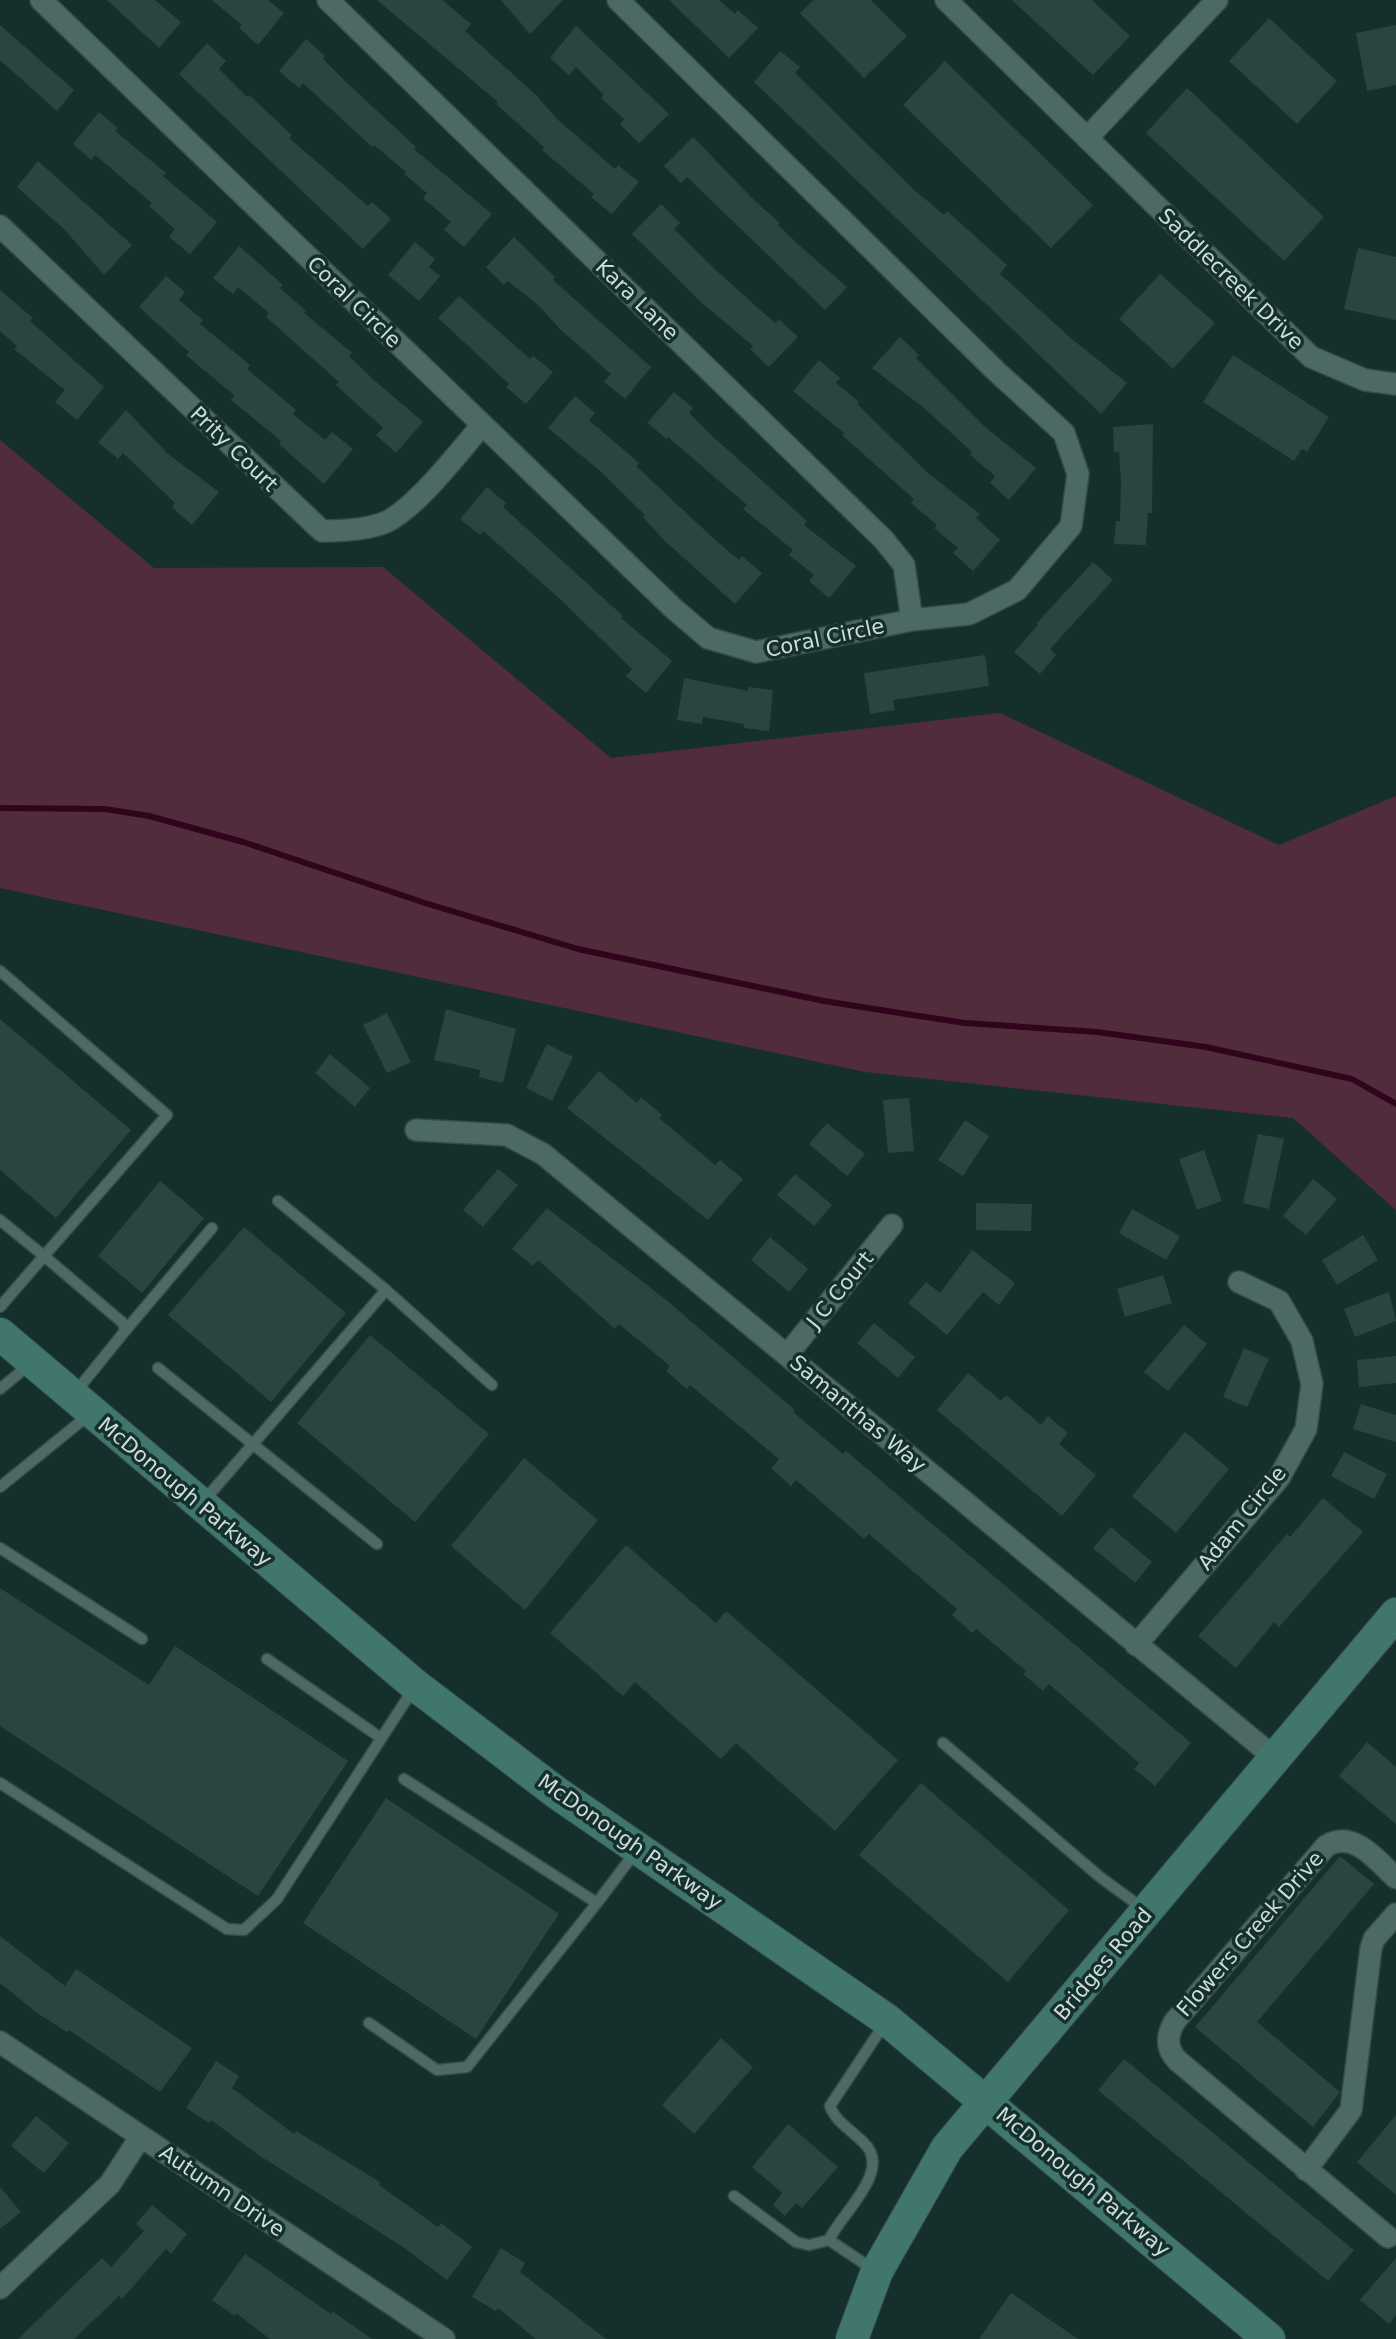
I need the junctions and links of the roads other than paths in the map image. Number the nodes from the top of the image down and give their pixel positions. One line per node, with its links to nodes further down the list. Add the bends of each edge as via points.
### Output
1 (41, 0): 9 (street, Coral Circle)
2 (328, 0): 10 (street, Kara Lane, via 884,540 904,565)
3 (618, 0): 10 (street, Coral Circle, via 1064,433 1078,474 1071,526 1017,590 969,614)
4 (946, 0): 6 (street, Saddlecreek Drive)
5 (1217, 0): 6 (street)
6 (1088, 137): 8 (street, Saddlecreek Drive, via 1311,357 1364,380)
7 (0, 226): 9 (street, Prity Court, via 321,531 387,522 430,485)
8 (1396, 384)
9 (482, 425): 10 (street, Coral Circle, via 708,638 756,652)
10 (912, 620)
11 (0, 971): 17 (lane, via 167,1115)
12 (416, 1130): 23 (street, Samanthas Way, via 507,1135 543,1154)
13 (278, 1201): 19 (lane)
14 (0, 1220): 17 (lane)
15 (892, 1225): 23 (street, J C Court)
16 (212, 1228): 21 (lane)
17 (44, 1256): 20 (lane); 21 (lane, via 115,1315)
18 (1239, 1282): 36 (street, Adam Circle, via 1279,1301 1303,1341 1312,1384 1306,1429 1279,1478)
19 (386, 1290): 26 (lane); 29 (lane)
20 (0, 1307)
21 (125, 1331): 28 (lane)
22 (0, 1334): 24 (street, McDonough Parkway)
23 (787, 1355): 36 (street, Samanthas Way)
24 (33, 1362): 27 (lane); 28 (street, McDonough Parkway)
25 (158, 1368): 29 (lane)
26 (492, 1385)
27 (0, 1389)
28 (82, 1404): 30 (lane); 31 (street, McDonough Parkway)
29 (255, 1443): 31 (lane); 32 (lane)
30 (0, 1487)
31 (200, 1505): 38 (street, McDonough Parkway)
32 (377, 1544)
33 (0, 1548): 35 (lane)
34 (1396, 1614): 41 (street, Bridges Road)
35 (142, 1639)
36 (1136, 1645): 41 (street, Samanthas Way)
37 (267, 1659): 39 (lane)
38 (415, 1685): 39 (lane); 44 (street, McDonough Parkway)
39 (381, 1738): 43 (lane, via 277,1899 244,1930 227,1929)
40 (943, 1743): 47 (lane)
41 (1275, 1758): 47 (street, Bridges Road)
42 (404, 1779): 46 (lane)
43 (0, 1783)
44 (638, 1848): 46 (lane); 49 (street, McDonough Parkway)
45 (1396, 1878): 54 (street, Flowers Creek Drive, via 1357,1844 1342,1841 1326,1846 1170,2032 1168,2047 1173,2056)
46 (597, 1903): 50 (lane, via 467,2067 438,2070)
47 (1147, 1912): 52 (street, Bridges Road)
48 (1396, 1914): 54 (street, via 1371,1948 1351,2110)
49 (887, 2020): 52 (street, McDonough Parkway); 57 (lane, via 830,2106 832,2114 867,2145 874,2168)
50 (369, 2023)
51 (0, 2042): 53 (street, Autumn Drive)
52 (986, 2101): 58 (street, Bridges Road, via 947,2148); 62 (street, McDonough Parkway)
53 (141, 2136): 59 (street, via 110,2184); 60 (street, Autumn Drive)
54 (1306, 2170): 56 (street, Flowers Creek Drive)
55 (734, 2196): 57 (lane, via 796,2242 809,2245)
56 (1388, 2236)
57 (829, 2240): 58 (lane)
58 (877, 2272): 61 (street, Bridges Road)
59 (0, 2288)
60 (444, 2339)
61 (852, 2339)
62 (1269, 2339)

